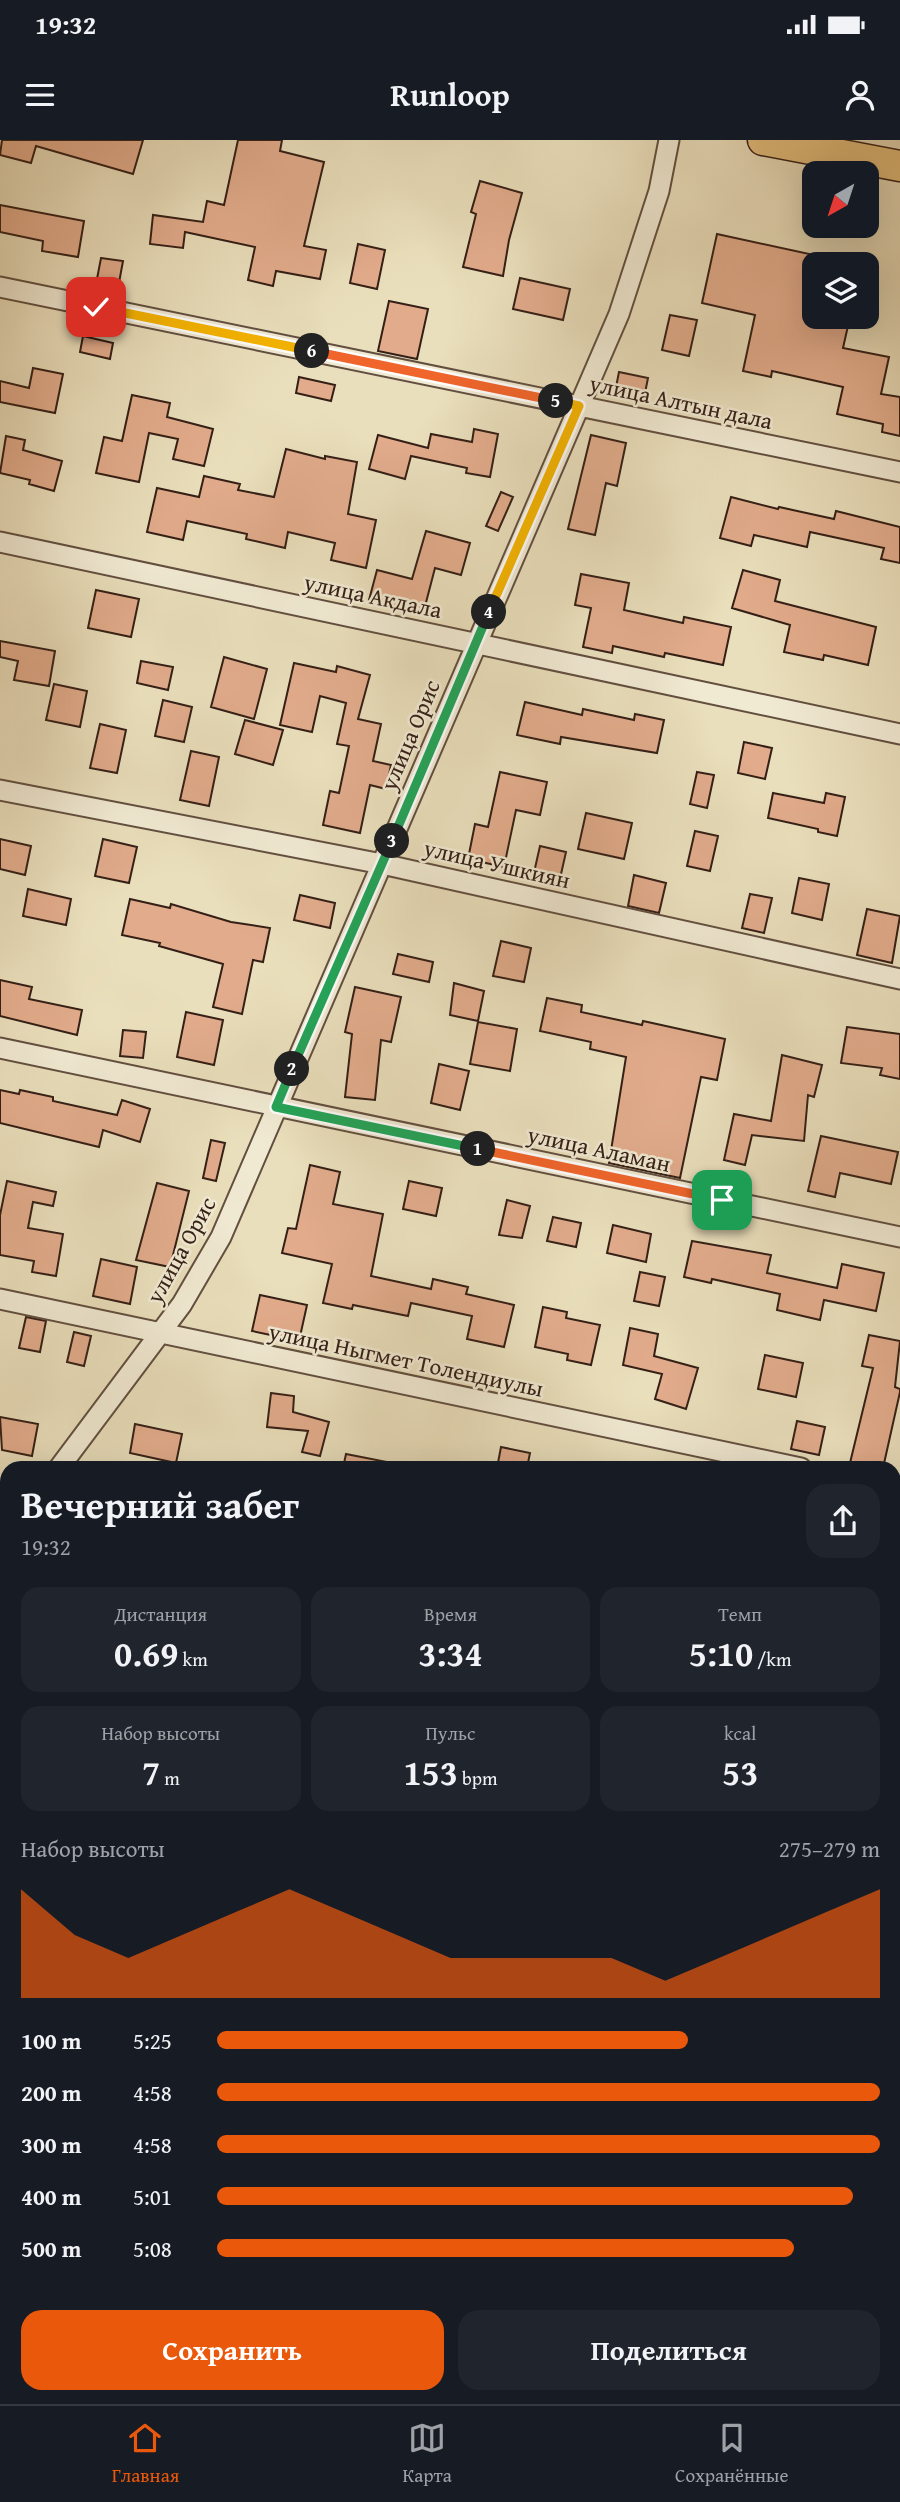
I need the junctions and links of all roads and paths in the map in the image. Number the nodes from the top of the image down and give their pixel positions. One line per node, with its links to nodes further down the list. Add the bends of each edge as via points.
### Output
1 (669, 140): 5 (street, улица Орис, via 659,191 618,314)
2 (763, 140): 3 (main road)
3 (900, 166)
4 (0, 287): 5 (street, улица Алтын дала)
5 (579, 406): 6 (street, улица Алтын дала); 8 (street, улица Орис)
6 (900, 472)
7 (0, 542): 8 (street, улица Акдала)
8 (475, 642): 9 (street, улица Акдала); 11 (street, улица Орис)
9 (900, 734)
10 (0, 790): 11 (street, улица Ушкиян)
11 (382, 864): 12 (street, улица Ушкиян); 14 (street, улица Орис)
12 (900, 979)
13 (0, 1048): 14 (street, улица Аламан)
14 (276, 1107): 15 (street, улица Аламан); 17 (street, улица Орис, via 221,1237)
15 (900, 1237)
16 (0, 1299): 17 (street, улица Ныгмет Толендиулы)
17 (161, 1333): 18 (street, улица Орис); 19 (street, улица Ныгмет Толендиулы)
18 (64, 1461)
19 (768, 1461)

